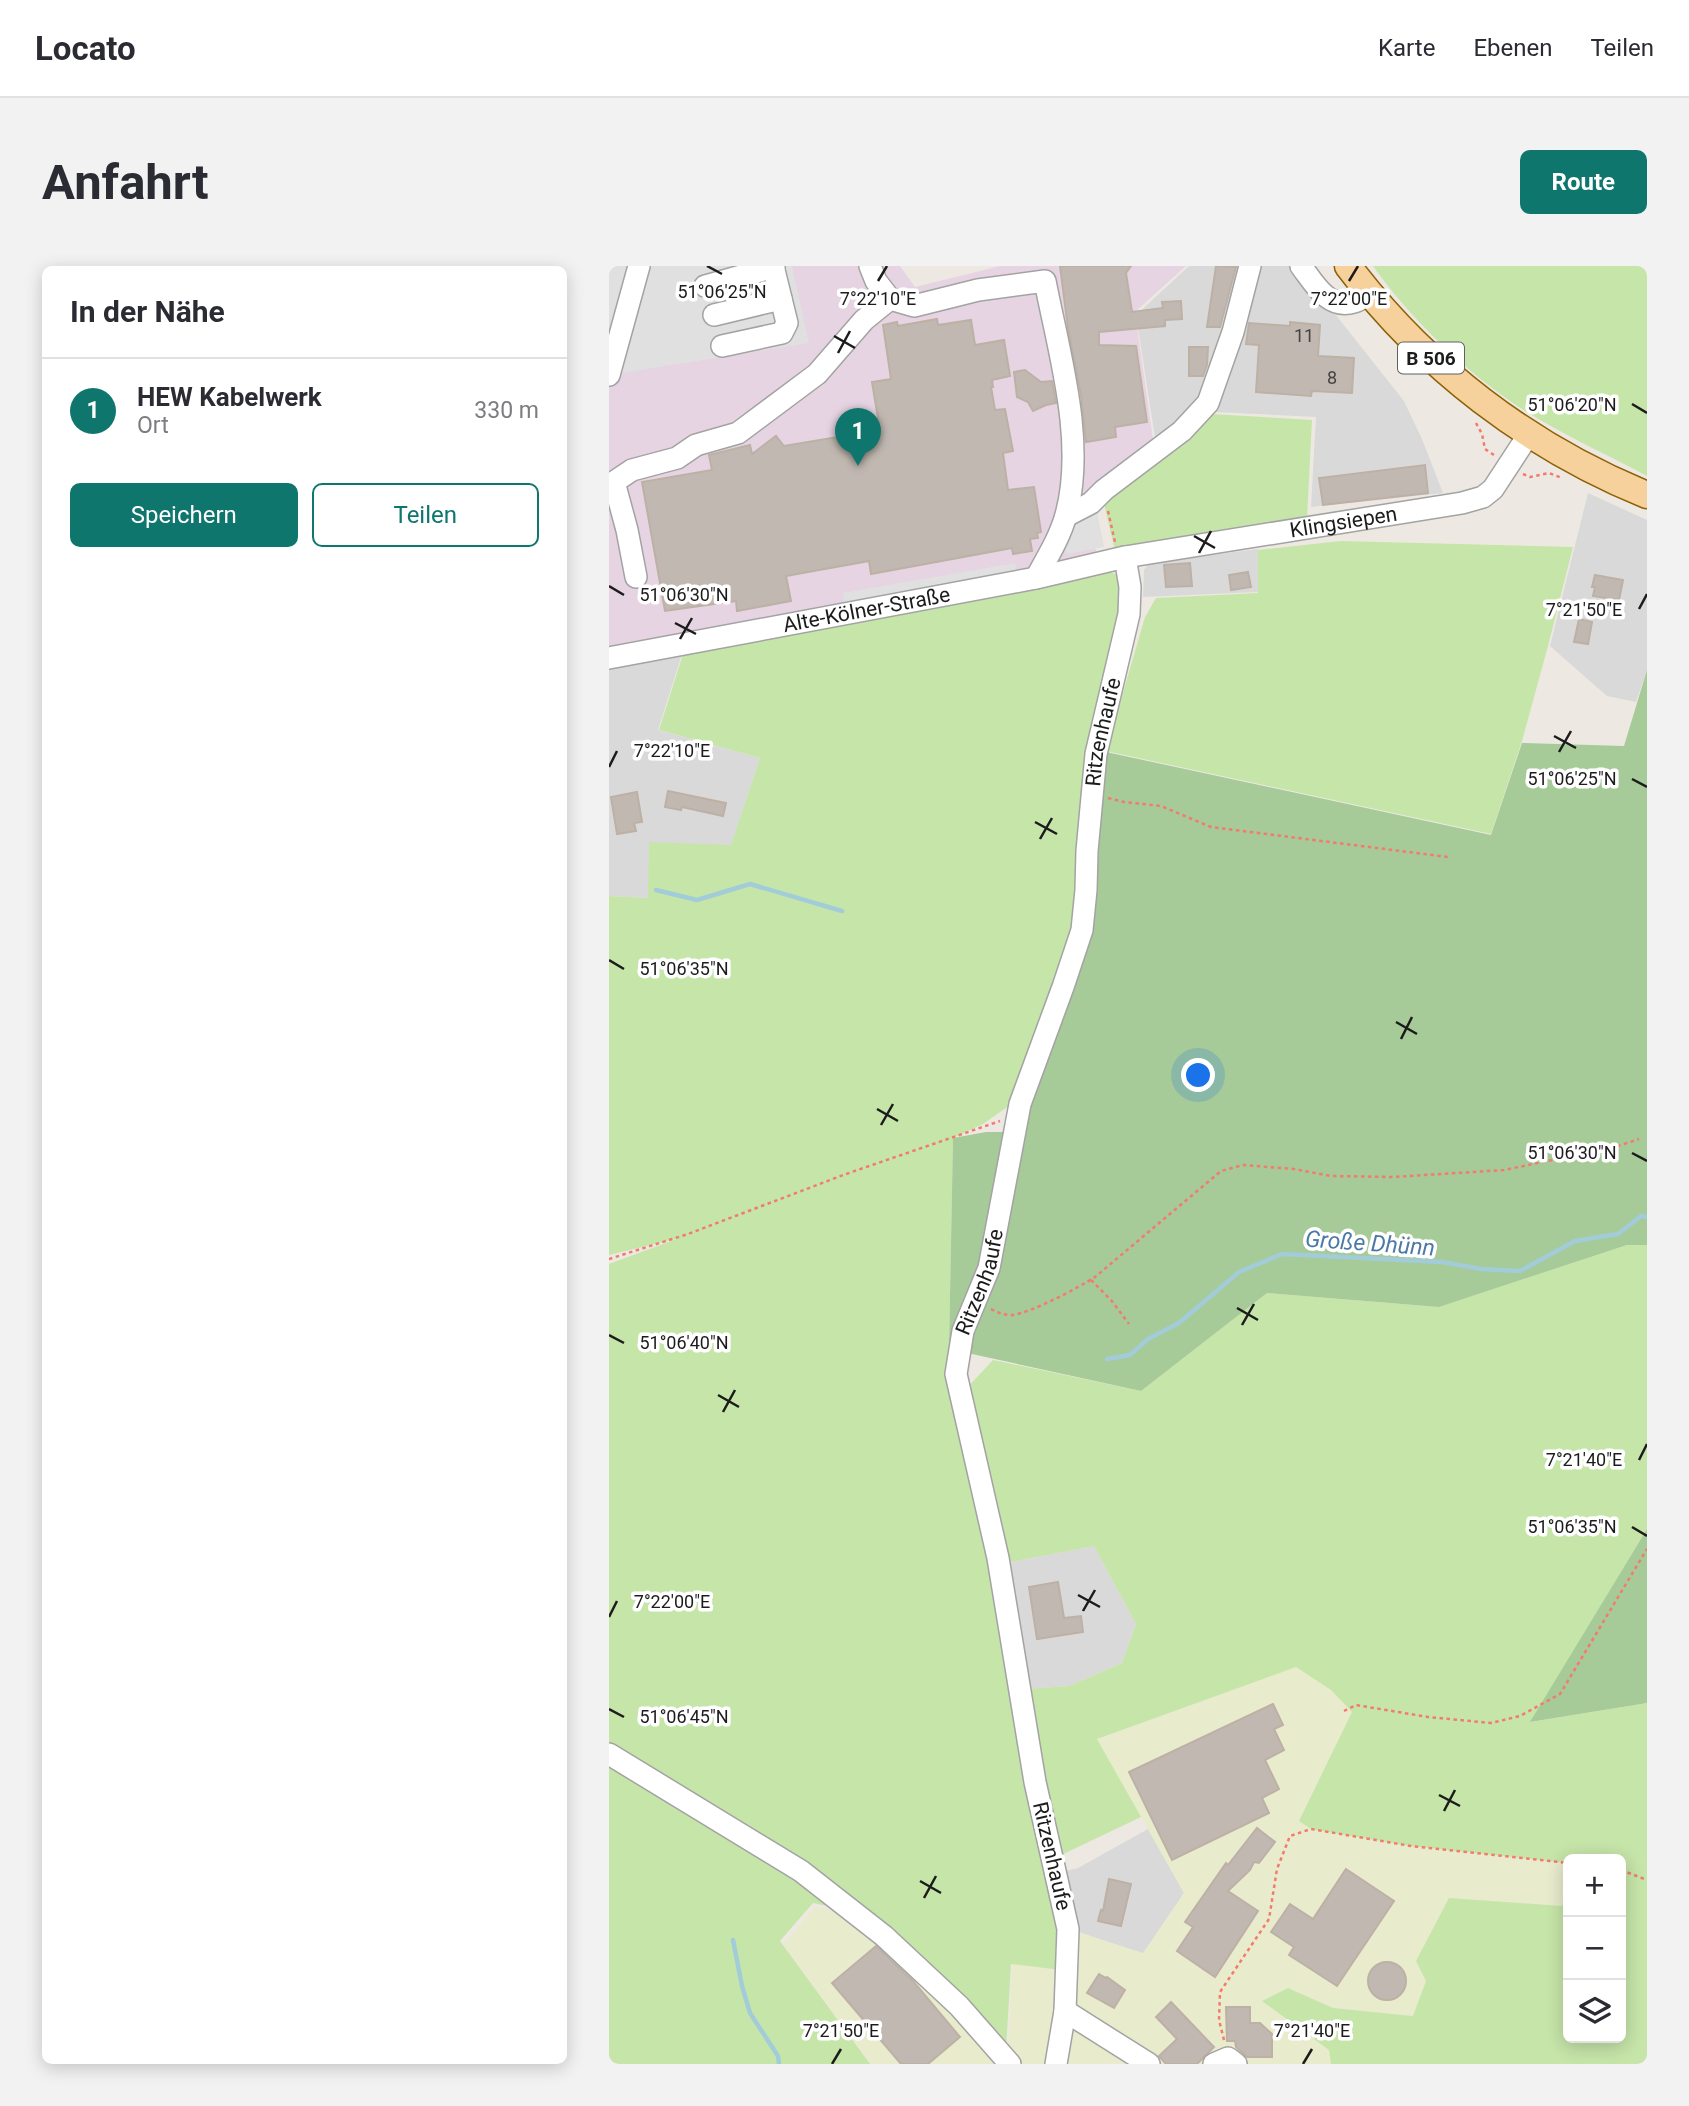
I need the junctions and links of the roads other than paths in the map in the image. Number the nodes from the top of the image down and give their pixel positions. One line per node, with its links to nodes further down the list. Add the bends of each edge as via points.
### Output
1 (639, 266): 13 (street)
2 (870, 266): 10 (street)
3 (1250, 266): 17 (street, via 1208,403 1182,431 1091,503)
4 (1301, 266): 8 (street, via 1331,301 1354,302)
5 (1347, 266): 8 (main road, B 506)
6 (774, 267): 7 (street); 9 (street)
7 (705, 286)
8 (1369, 294): 14 (main road, B 506, via 1432,360)
9 (781, 299): 11 (street); 12 (street, via 787,323 782,333)
10 (890, 299): 15 (street, via 864,320 817,374 738,433 697,445 677,458); 17 (street, via 914,306 978,290 1045,281 1071,407 1072,479)
11 (714, 315)
12 (722, 346)
13 (609, 375)
14 (1529, 434): 16 (main road, B 506, via 1560,454); 18 (street, Klingsiepen, via 1483,497)
15 (611, 475): 19 (street)
16 (1647, 495)
17 (1066, 516): 20 (street)
18 (1121, 558): 20 (street, Alte-Kölner-Straße); 23 (street, Ritzenhaufe, via 1130,587 1129,614 1096,754 1082,930 1020,1104 989,1268 963,1332 956,1374 998,1559 1035,1782 1068,1929)
19 (636, 577)
20 (1036, 578): 21 (street, Alte-Kölner-Straße)
21 (609, 658)
22 (609, 1754): 24 (street, via 801,1871 884,1936 959,2006)
23 (1065, 2011): 25 (street, Ritzenhaufe); 26 (street)
24 (1010, 2064)
25 (1056, 2064)
26 (1149, 2064)

